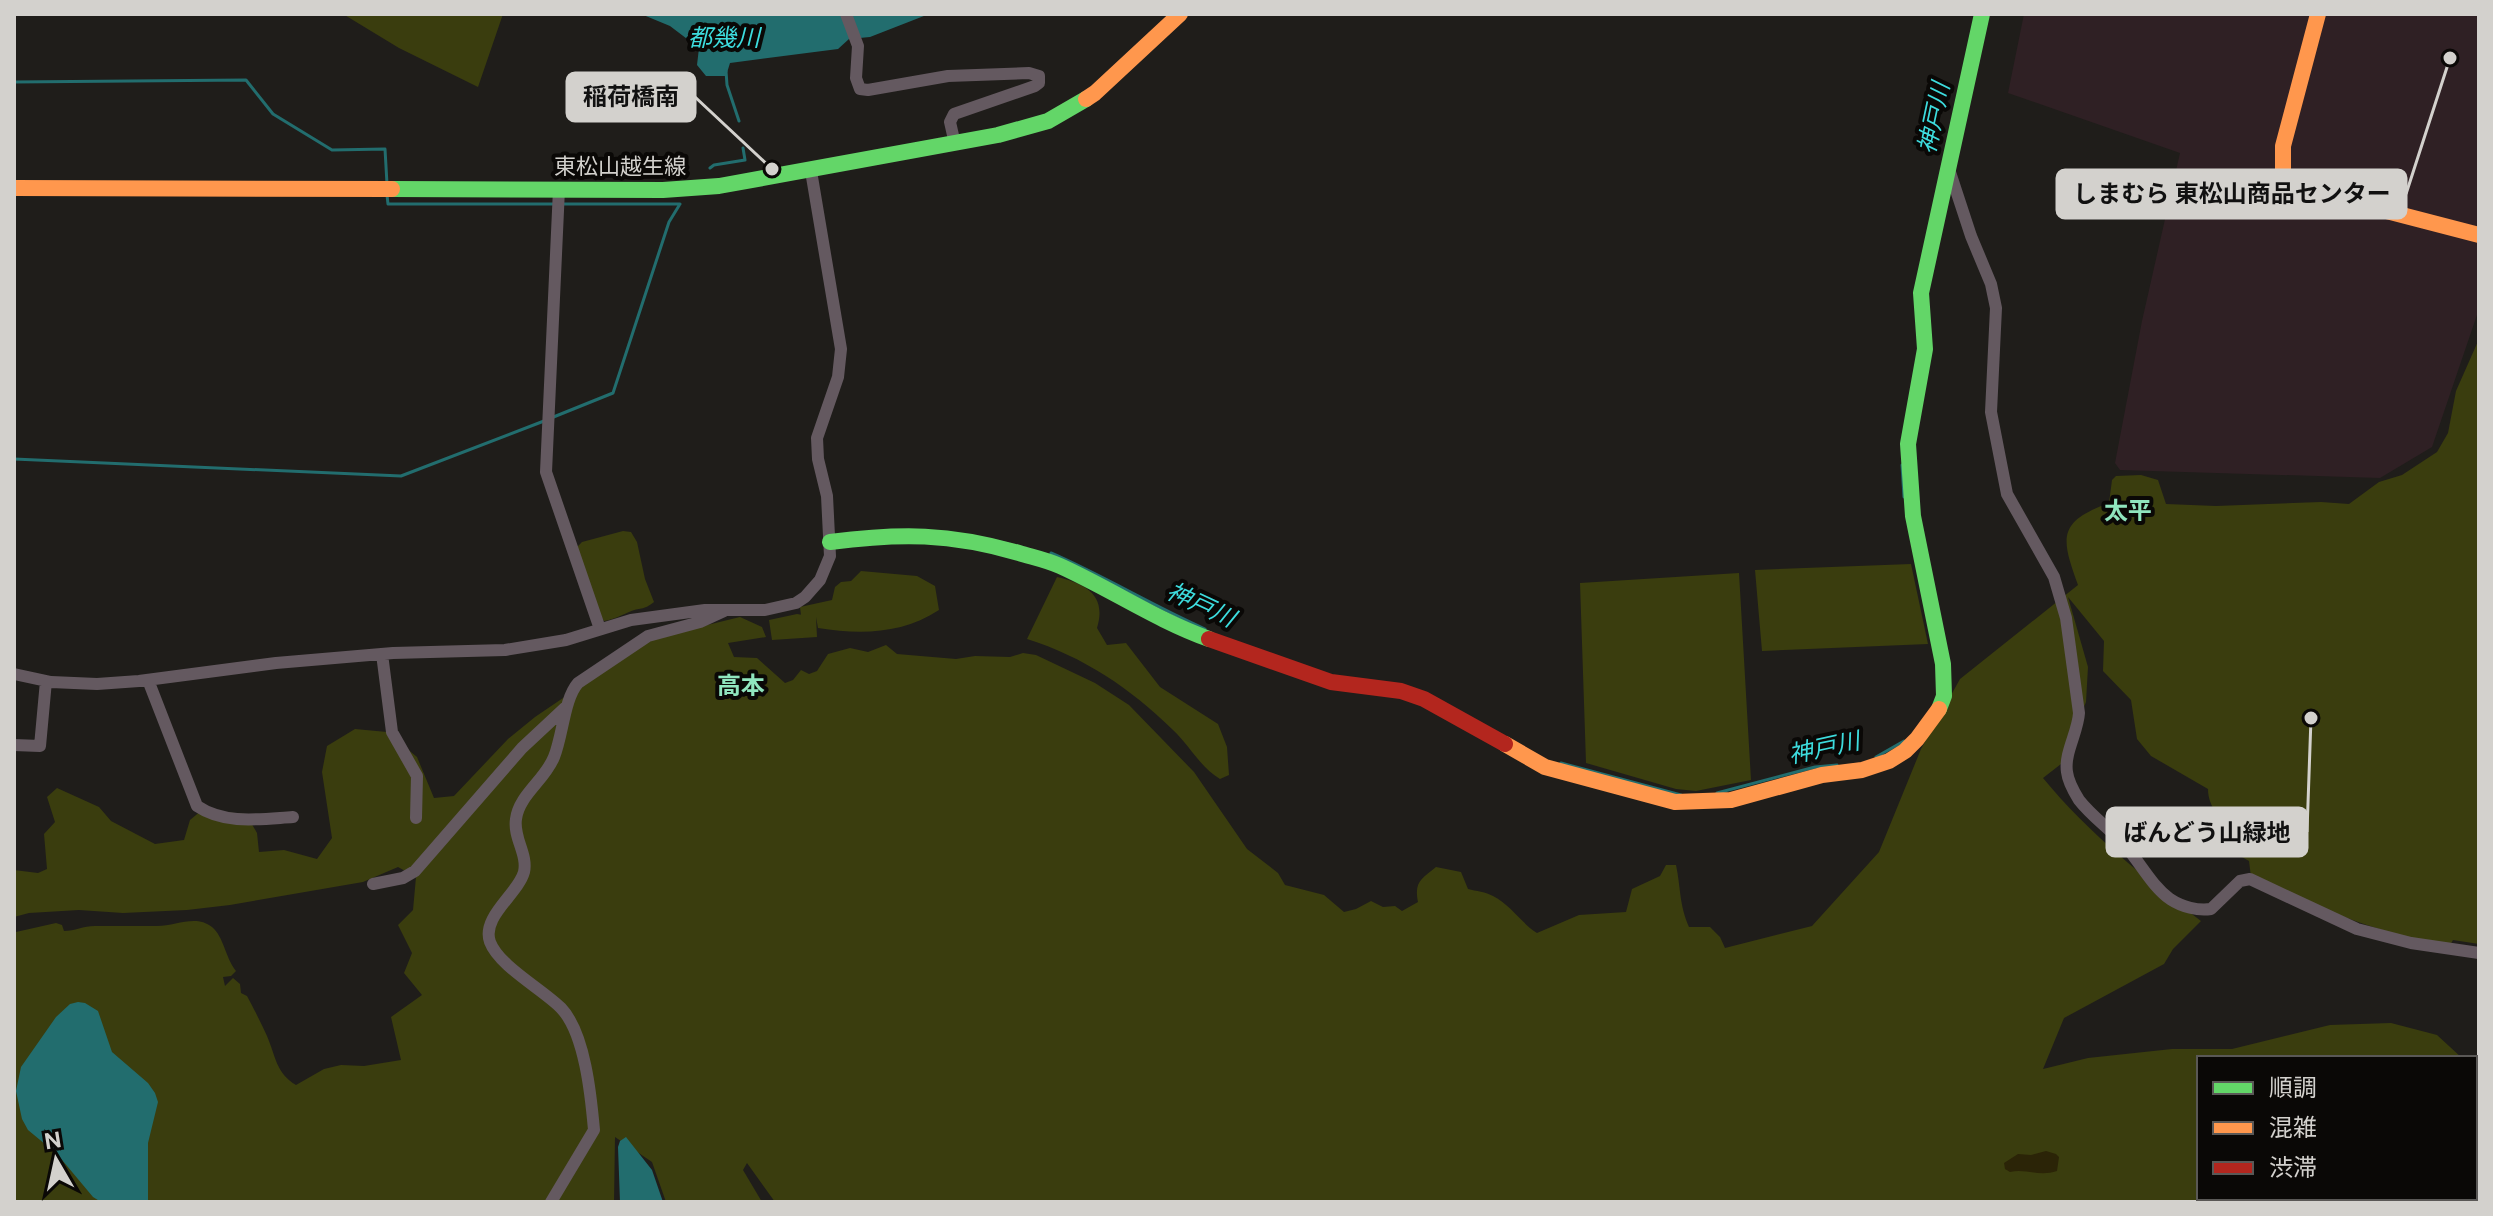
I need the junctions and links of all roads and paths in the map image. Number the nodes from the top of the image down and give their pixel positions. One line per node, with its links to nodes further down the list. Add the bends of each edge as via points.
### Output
1 (846, 14): 5 (street, via 858,46 856,83 863,90 948,76 1039,76 1035,86 954,114 950,122)
2 (1180, 14): 5 (street, 東松山越生線, via 1074,107 1025,129)
3 (1982, 14): 6 (street)
4 (2318, 14): 10 (street, via 2283,146 2283,178 2294,187)
5 (955, 144): 7 (street, 東松山越生線)
6 (1948, 166): 11 (street, via 1921,293 1925,349 1908,444 1913,516 1943,664 1944,696 1917,739 1875,767 1822,775 1731,800 1675,802 1545,767 1424,699 1331,682 1198,635 1058,565 980,542 927,535); 23 (street, via 1996,308 1991,412 2007,494 2054,577 2066,618 2079,713 2067,773 2091,815 2112,831 2173,901 2211,909 2234,886 2250,879 2357,929)
7 (811, 171): 9 (street, 東松山越生線, via 719,186); 11 (street, via 841,349 836,385 817,438)
8 (14, 188): 9 (street, 東松山越生線)
9 (559, 189): 13 (street, via 546,472)
10 (2479, 235)
11 (830, 542): 12 (street, via 820,580 796,603)
12 (727, 610): 13 (street, via 658,616); 18 (street, via 648,636 578,683)
13 (600, 629): 14 (street, via 538,646)
14 (382, 654): 16 (street); 21 (street, via 392,732 417,776)
15 (14, 674): 17 (street)
16 (148, 680): 17 (street); 20 (street, via 197,806 230,819)
17 (46, 681): 19 (street, via 40,746)
18 (567, 706): 22 (street, via 522,748 415,871); 24 (street, via 553,761 516,817 524,873 491,923 488,939 496,953 561,1008 579,1043 594,1130)
19 (14, 745)
20 (293, 817)
21 (416, 818)
22 (373, 884)
23 (2479, 953)
24 (551, 1202)

